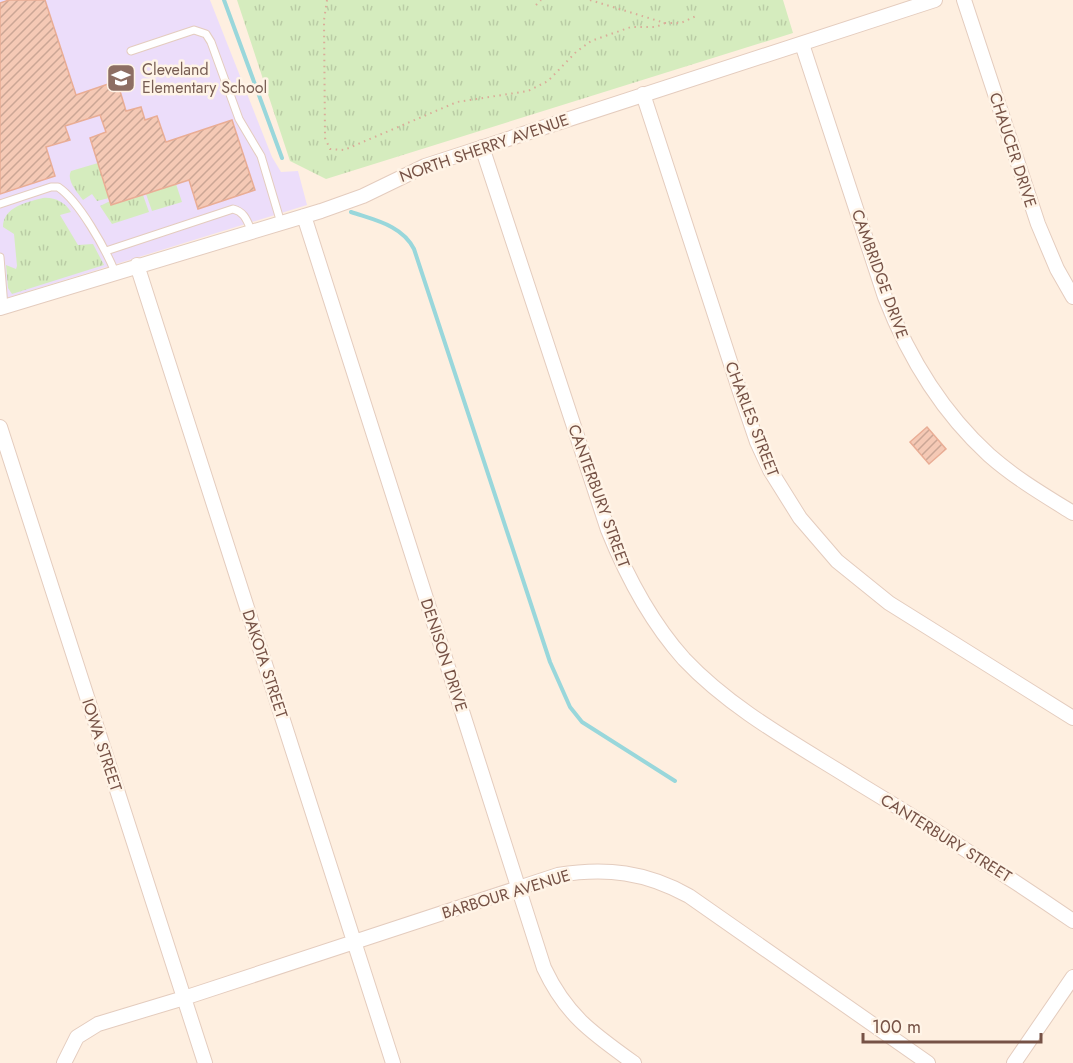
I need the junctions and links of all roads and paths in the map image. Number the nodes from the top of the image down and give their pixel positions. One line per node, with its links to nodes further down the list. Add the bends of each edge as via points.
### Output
1 (327, 0): 8 (path, via 325,138 330,149 344,150 457,102 528,91 548,81 591,41 631,27)
2 (541, 0): 6 (path)
3 (590, 0): 8 (path)
4 (935, 0): 9 (street, NORTH SHERRY AVENUE)
5 (964, 0): 21 (street, CHAUCER DRIVE, via 1032,208)
6 (536, 5)
7 (696, 16): 8 (path, via 681,23)
8 (665, 23)
9 (802, 44): 11 (street, NORTH SHERRY AVENUE); 24 (street, CAMBRIDGE DRIVE, via 885,297 910,352 969,435 1032,488)
10 (131, 51): 15 (lane, via 194,30 206,34 239,119 261,156)
11 (643, 94): 12 (street, NORTH SHERRY AVENUE); 25 (street, CHARLES STREET, via 758,442 770,470 800,518 837,561 889,603)
12 (482, 147): 14 (street, NORTH SHERRY AVENUE, via 425,166 352,201); 27 (street, CANTERBURY STREET, via 608,530 631,582 663,632 704,678 748,713)
13 (0, 204): 17 (lane, via 58,187 74,203)
14 (304, 216): 15 (street, NORTH SHERRY AVENUE); 26 (street, DENISON DRIVE)
15 (281, 223): 16 (street, NORTH SHERRY AVENUE)
16 (252, 232): 17 (lane, via 240,211 233,209); 19 (street, NORTH SHERRY AVENUE)
17 (106, 251): 20 (lane)
18 (0, 257): 22 (lane)
19 (137, 265): 20 (street, NORTH SHERRY AVENUE); 28 (street, DAKOTA STREET)
20 (115, 272): 22 (street, NORTH SHERRY AVENUE)
21 (1073, 297)
22 (2, 307)
23 (0, 427): 30 (street, IOWA STREET)
24 (1073, 513)
25 (1073, 718)
26 (519, 888): 28 (street, BARBOUR AVENUE); 34 (street, DENISON DRIVE, via 543,968 558,996 580,1023); 35 (street, BARBOUR AVENUE, via 558,875 597,870 643,876 673,887)
27 (1073, 921)
28 (354, 942): 30 (street, BARBOUR AVENUE); 33 (street, DAKOTA STREET)
29 (1073, 978): 36 (street)
30 (184, 998): 31 (street, BARBOUR AVENUE, via 89,1029 77,1037); 32 (street, IOWA STREET)
31 (64, 1063)
32 (205, 1063)
33 (393, 1063)
34 (634, 1063)
35 (928, 1063)
36 (1014, 1063)

